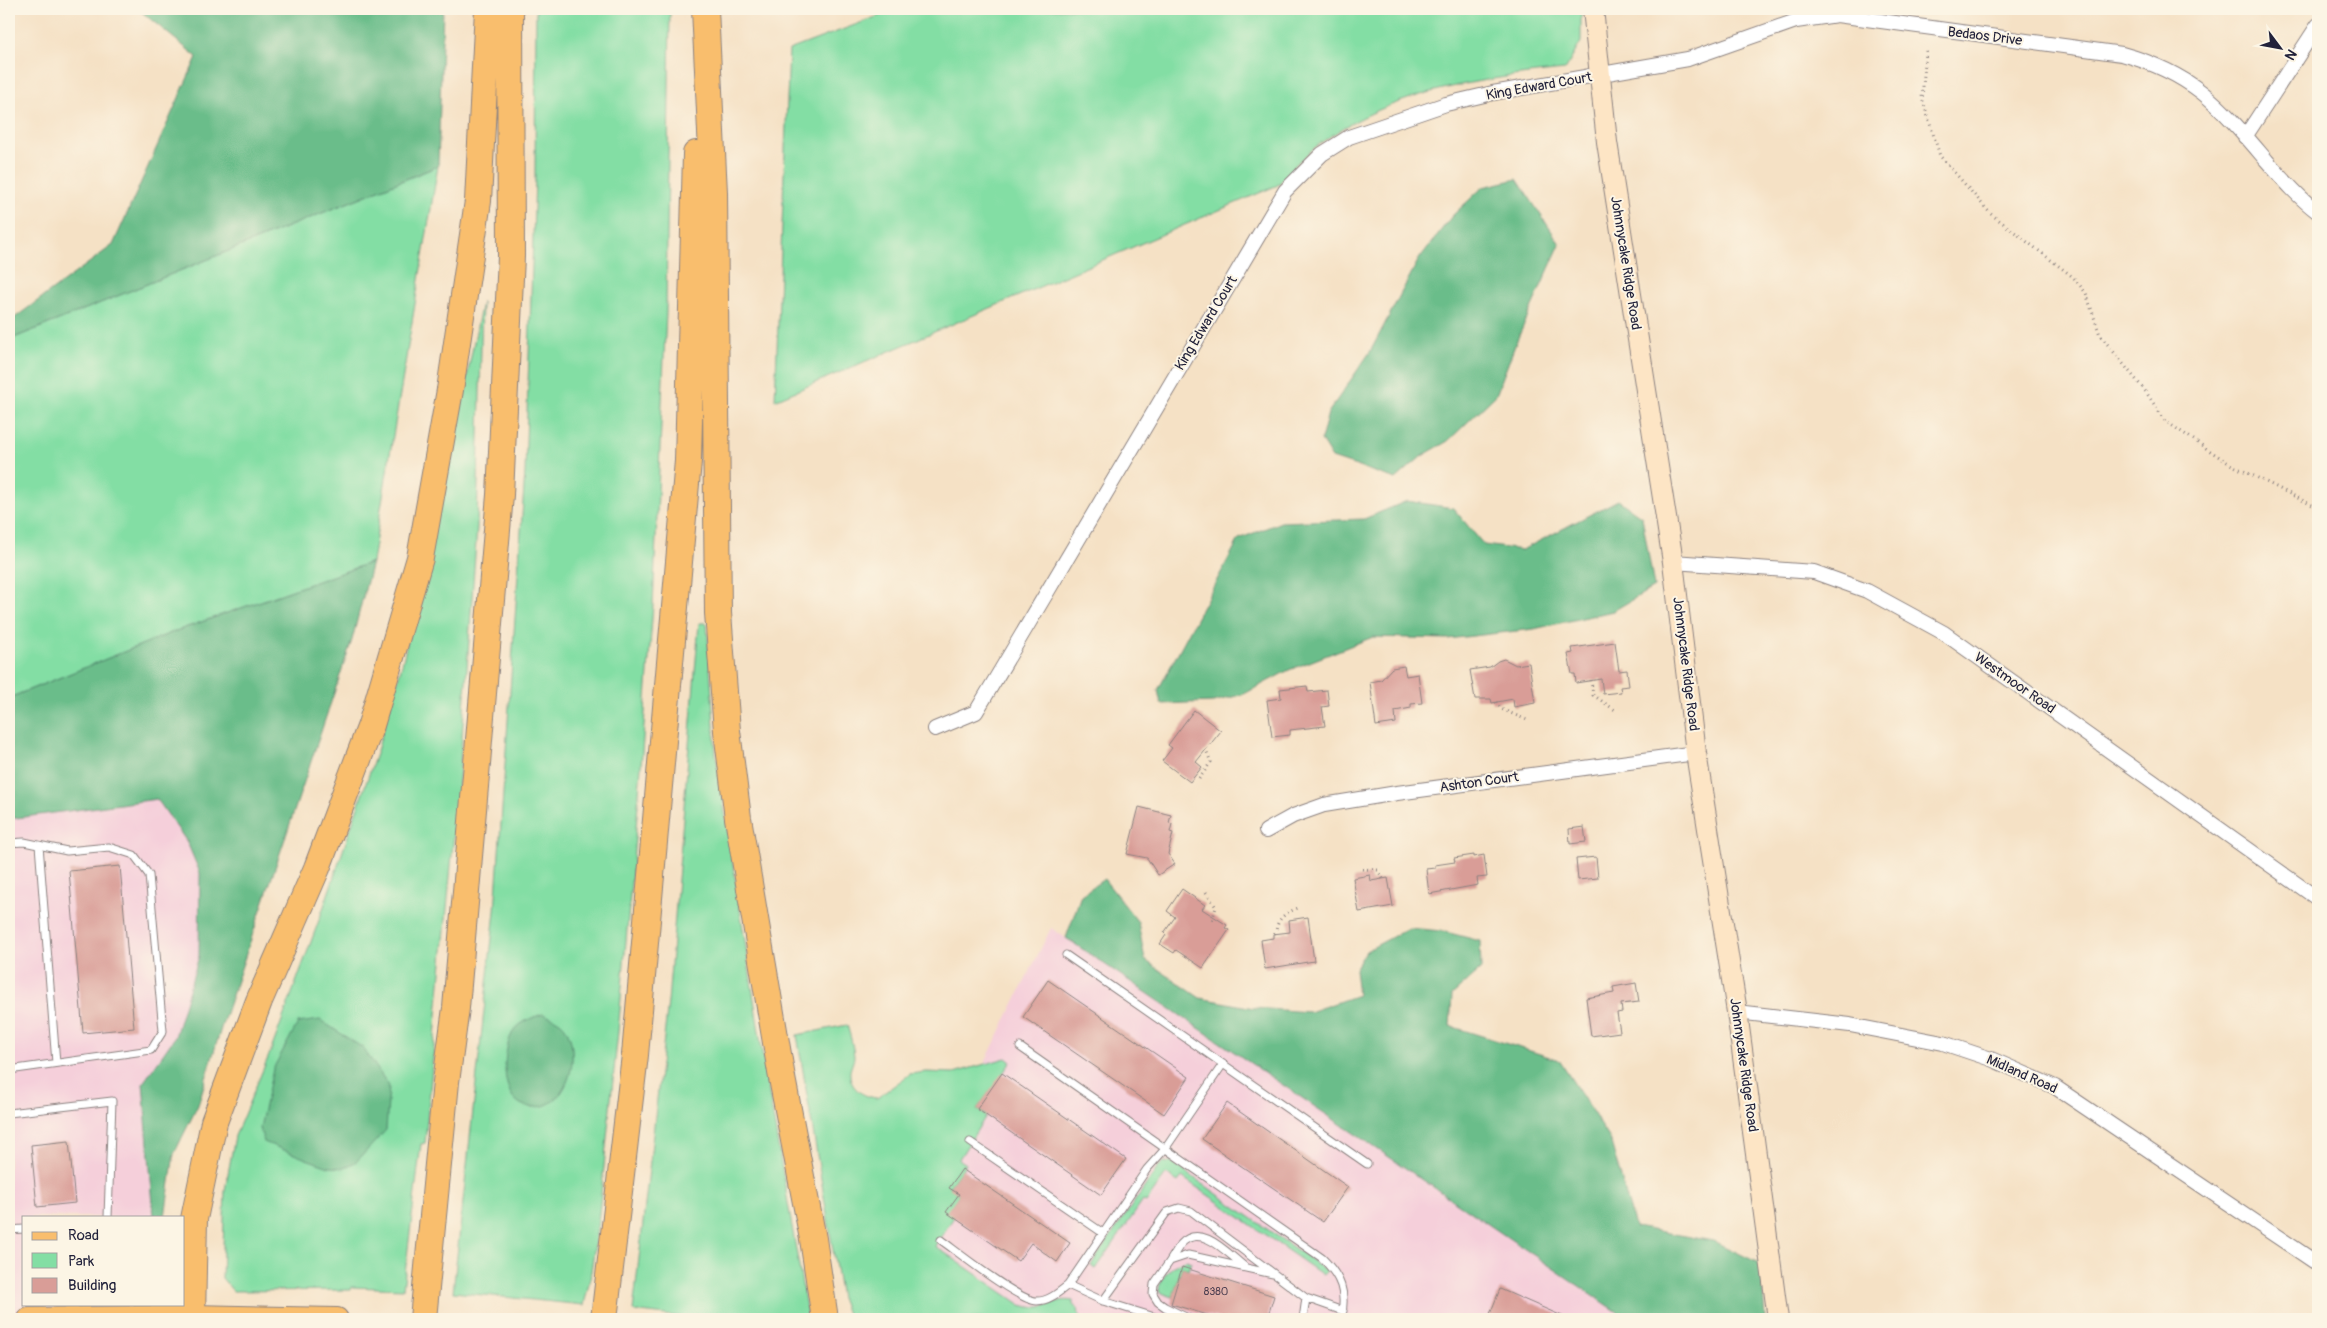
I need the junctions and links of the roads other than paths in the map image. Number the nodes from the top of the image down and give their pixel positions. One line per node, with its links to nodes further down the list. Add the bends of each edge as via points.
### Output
1 (488, 9): 40 (highway, via 478,201 450,390 420,558 371,725 214,1122 194,1219)
2 (510, 9): 43 (highway, via 511,256 500,495 456,1008)
3 (698, 9): 44 (highway, via 688,461 635,1055)
4 (705, 9): 45 (highway, via 714,193 718,613 727,731 738,818 813,1238)
5 (1593, 9): 7 (main road, Johnnycake Ridge Road)
6 (2318, 24): 8 (street)
7 (1599, 75): 8 (street, Bedaos Drive, via 1688,59 1796,21 1815,16 1837,16 2122,54 2152,62 2184,78 2206,94); 10 (main road, Johnnycake Ridge Road); 11 (street, King Edward Court, via 1493,92 1446,104 1349,137 1304,170 1285,191 1266,222 976,712)
8 (2245, 137): 9 (street, Bedaos Drive)
9 (2318, 212)
10 (1673, 562): 12 (main road, Johnnycake Ridge Road); 16 (street, Westmoor Road, via 1814,572 1867,591 1944,633)
11 (935, 729)
12 (1696, 753): 13 (street, Ashton Court, via 1334,804 1293,816); 18 (main road, Johnnycake Ridge Road)
13 (1266, 831)
14 (9, 844): 15 (lane)
15 (39, 845): 20 (lane); 20 (lane, via 67,851 109,847 134,855 149,875 163,1031 151,1050)
16 (2318, 899)
17 (1066, 955): 21 (lane)
18 (1737, 1012): 33 (street, Midland Road, via 1850,1025 1943,1043 2019,1071 2055,1087); 50 (main road, Johnnycake Ridge Road)
19 (1020, 1047): 25 (lane)
20 (56, 1063): 22 (lane)
21 (1223, 1064): 25 (lane); 26 (lane)
22 (9, 1070)
23 (9, 1114): 27 (lane, via 112,1101)
24 (970, 1142): 30 (lane)
25 (1165, 1149): 30 (lane, via 1147,1169); 39 (lane, via 1322,1258 1335,1272 1342,1287)
26 (1367, 1164)
27 (108, 1216)
28 (22, 1229): 29 (lane)
29 (9, 1230)
30 (1103, 1233): 36 (lane)
31 (941, 1240): 36 (lane, via 1021,1296 1037,1301 1053,1296)
32 (1170, 1261): 34 (lane, via 1188,1255); 34 (lane, via 1182,1243 1198,1235 1206,1237); 47 (lane, via 1154,1284 1153,1294 1165,1307)
33 (2318, 1264)
34 (1247, 1268): 35 (lane)
35 (1276, 1275): 37 (lane); 38 (lane, via 1191,1211 1178,1208 1167,1212)
36 (1068, 1284): 38 (lane)
37 (1306, 1298): 39 (lane); 48 (lane)
38 (1103, 1301): 46 (lane)
39 (1343, 1311): 49 (lane)
40 (192, 1317): 41 (main road, via 106,1314); 42 (main road)
41 (29, 1319)
42 (337, 1319)
43 (423, 1319)
44 (604, 1319)
45 (824, 1319)
46 (1161, 1319)
47 (1190, 1319)
48 (1303, 1319)
49 (1341, 1319)
50 (1778, 1319)

